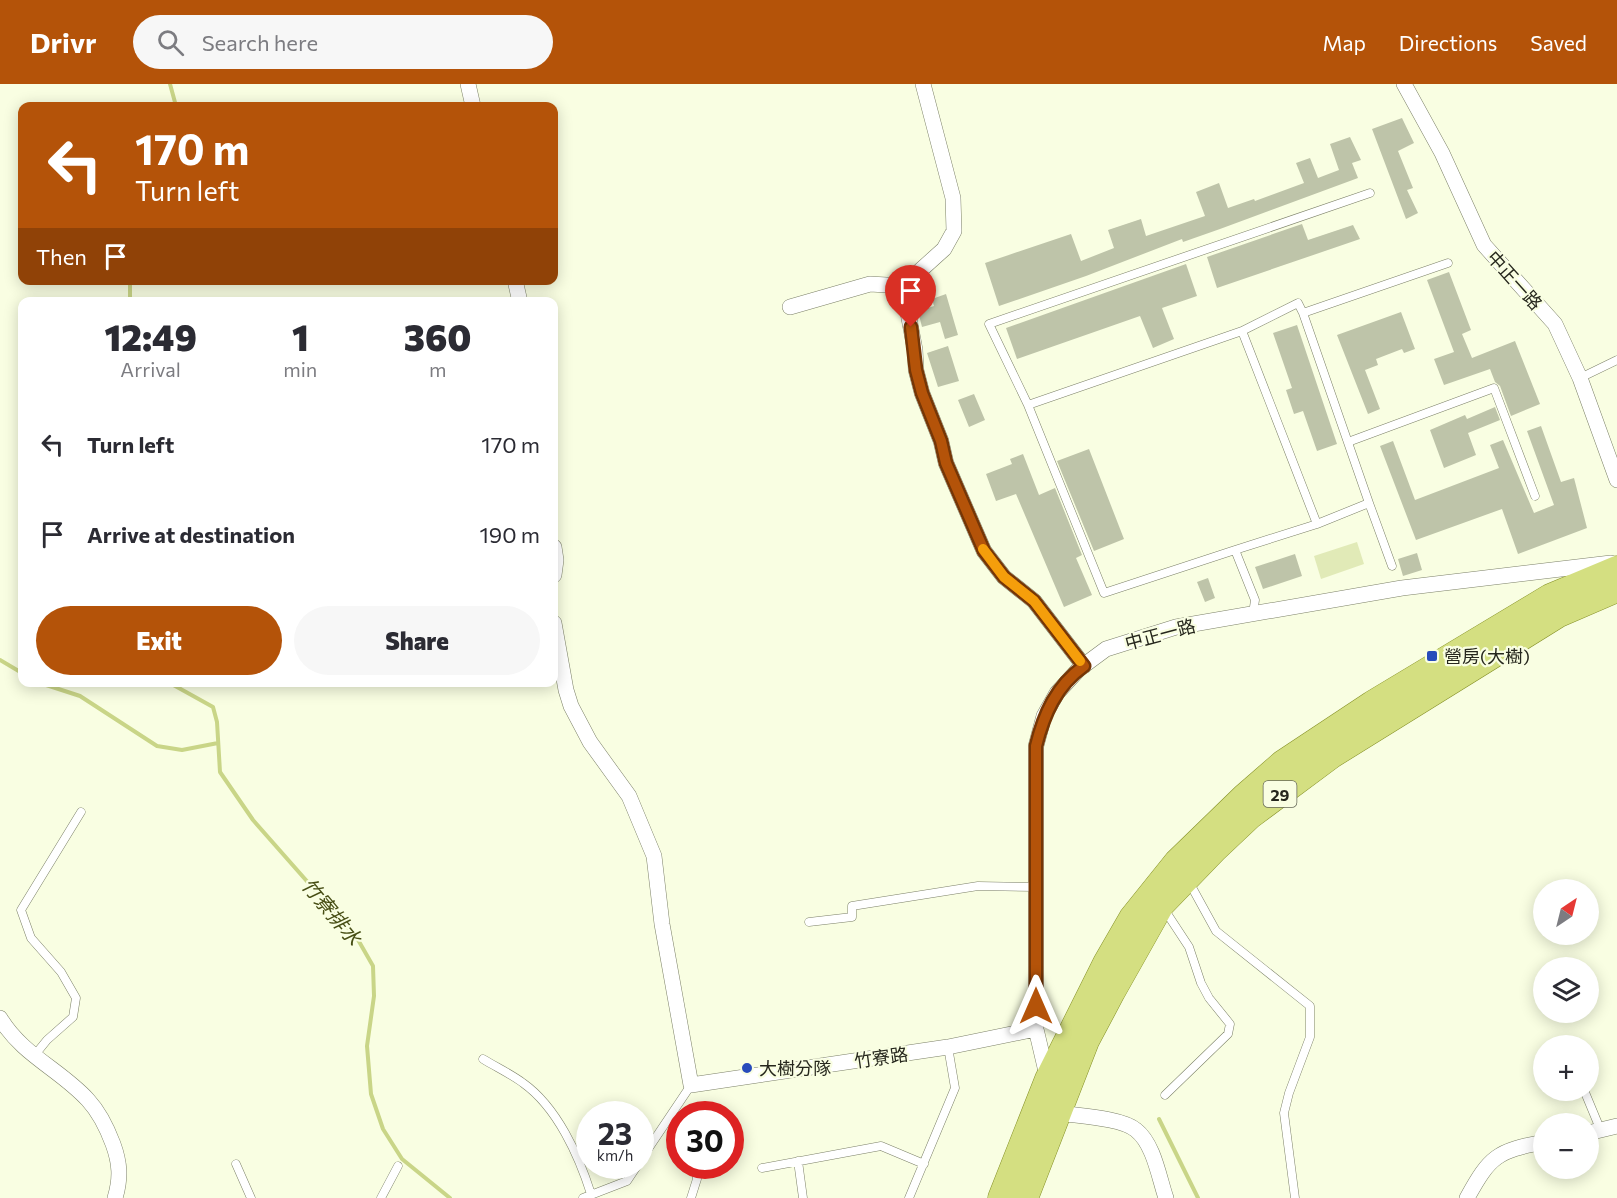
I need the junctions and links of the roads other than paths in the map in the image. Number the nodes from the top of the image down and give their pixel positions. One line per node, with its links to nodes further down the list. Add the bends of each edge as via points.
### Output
1 (468, 84): 4 (street)
2 (923, 84): 7 (street, via 953,198 954,231 944,249)
3 (1404, 84): 12 (street, 中正一路, via 1442,153 1484,245 1555,324)
4 (472, 102)
5 (1370, 193): 13 (lane, via 989,324)
6 (1448, 263): 9 (lane)
7 (903, 286): 8 (street, via 870,284); 26 (street, via 922,393 946,463 984,551 1004,577 1034,601)
8 (790, 307)
9 (1303, 313): 10 (lane, via 1298,303); 14 (lane)
10 (1242, 331): 13 (lane); 18 (lane)
11 (1617, 360): 12 (lane)
12 (1580, 378): 15 (street, 中正一路)
13 (1028, 405): 19 (lane, via 1104,593)
14 (1348, 442): 16 (lane, via 1494,388); 17 (lane)
15 (1617, 480)
16 (1535, 496)
17 (1369, 503): 18 (lane); 21 (lane)
18 (1317, 524): 19 (lane)
19 (1235, 550): 24 (lane, via 1255,600)
20 (1617, 562): 24 (street, 中正一路, via 1402,588)
21 (1392, 566)
22 (1617, 569): 37 (main road, 29, via 1550,597 1372,704 1283,763 1244,797 1177,862 1132,918)
23 (1617, 589): 28 (main road, 29, via 1559,614 1332,755 1250,816)
24 (1253, 614): 26 (street, 中正一路, via 1176,627 1106,649)
25 (558, 645): 38 (street, via 571,706 590,742 629,796 654,856)
26 (1084, 666): 29 (street, 中正一路, via 1057,693 1044,716 1036,746)
27 (81, 813): 35 (lane, via 21,910 31,938 61,972 76,998 73,1017)
28 (1187, 878): 30 (main road, 29); 65 (lane, via 1216,931 1310,1006 1310,1037 1284,1113)
29 (1036, 887): 31 (lane, via 978,886 852,906 852,917); 33 (street, 中正一路)
30 (1161, 905): 39 (lane, via 1189,947 1209,998 1230,1024 1228,1034); 41 (main road, 29, via 1086,1041)
31 (809, 922)
32 (0, 1018): 35 (street)
33 (1036, 1029): 34 (street, 竹寮路); 37 (street)
34 (948, 1047): 38 (street, 竹寮路); 49 (lane, via 955,1088)
35 (34, 1056): 55 (street, via 87,1099 106,1124 120,1163)
36 (483, 1059): 54 (lane, via 525,1084 547,1108 576,1152)
37 (1048, 1079): 41 (street); 62 (main road, 29)
38 (691, 1085): 40 (lane)
39 (1165, 1095)
40 (680, 1101)
41 (1060, 1113): 63 (main road, 29); 64 (street, via 1119,1123 1136,1130 1148,1147)
42 (666, 1122): 45 (lane)
43 (1617, 1126): 44 (street)
44 (1599, 1131)
45 (654, 1140)
46 (1533, 1144): 66 (street, via 1497,1156 1479,1175)
47 (798, 1161): 49 (lane, via 881,1146); 51 (lane); 60 (lane)
48 (236, 1164): 56 (lane)
49 (924, 1164): 61 (lane)
50 (398, 1166): 57 (lane)
51 (762, 1168)
52 (628, 1179): 54 (lane)
53 (697, 1179): 59 (lane)
54 (591, 1194): 58 (lane)
55 (115, 1198)
56 (251, 1198)
57 (381, 1198)
58 (583, 1198)
59 (691, 1198)
60 (803, 1198)
61 (909, 1198)
62 (1001, 1198)
63 (1025, 1198)
64 (1166, 1198)
65 (1295, 1198)
66 (1467, 1198)

